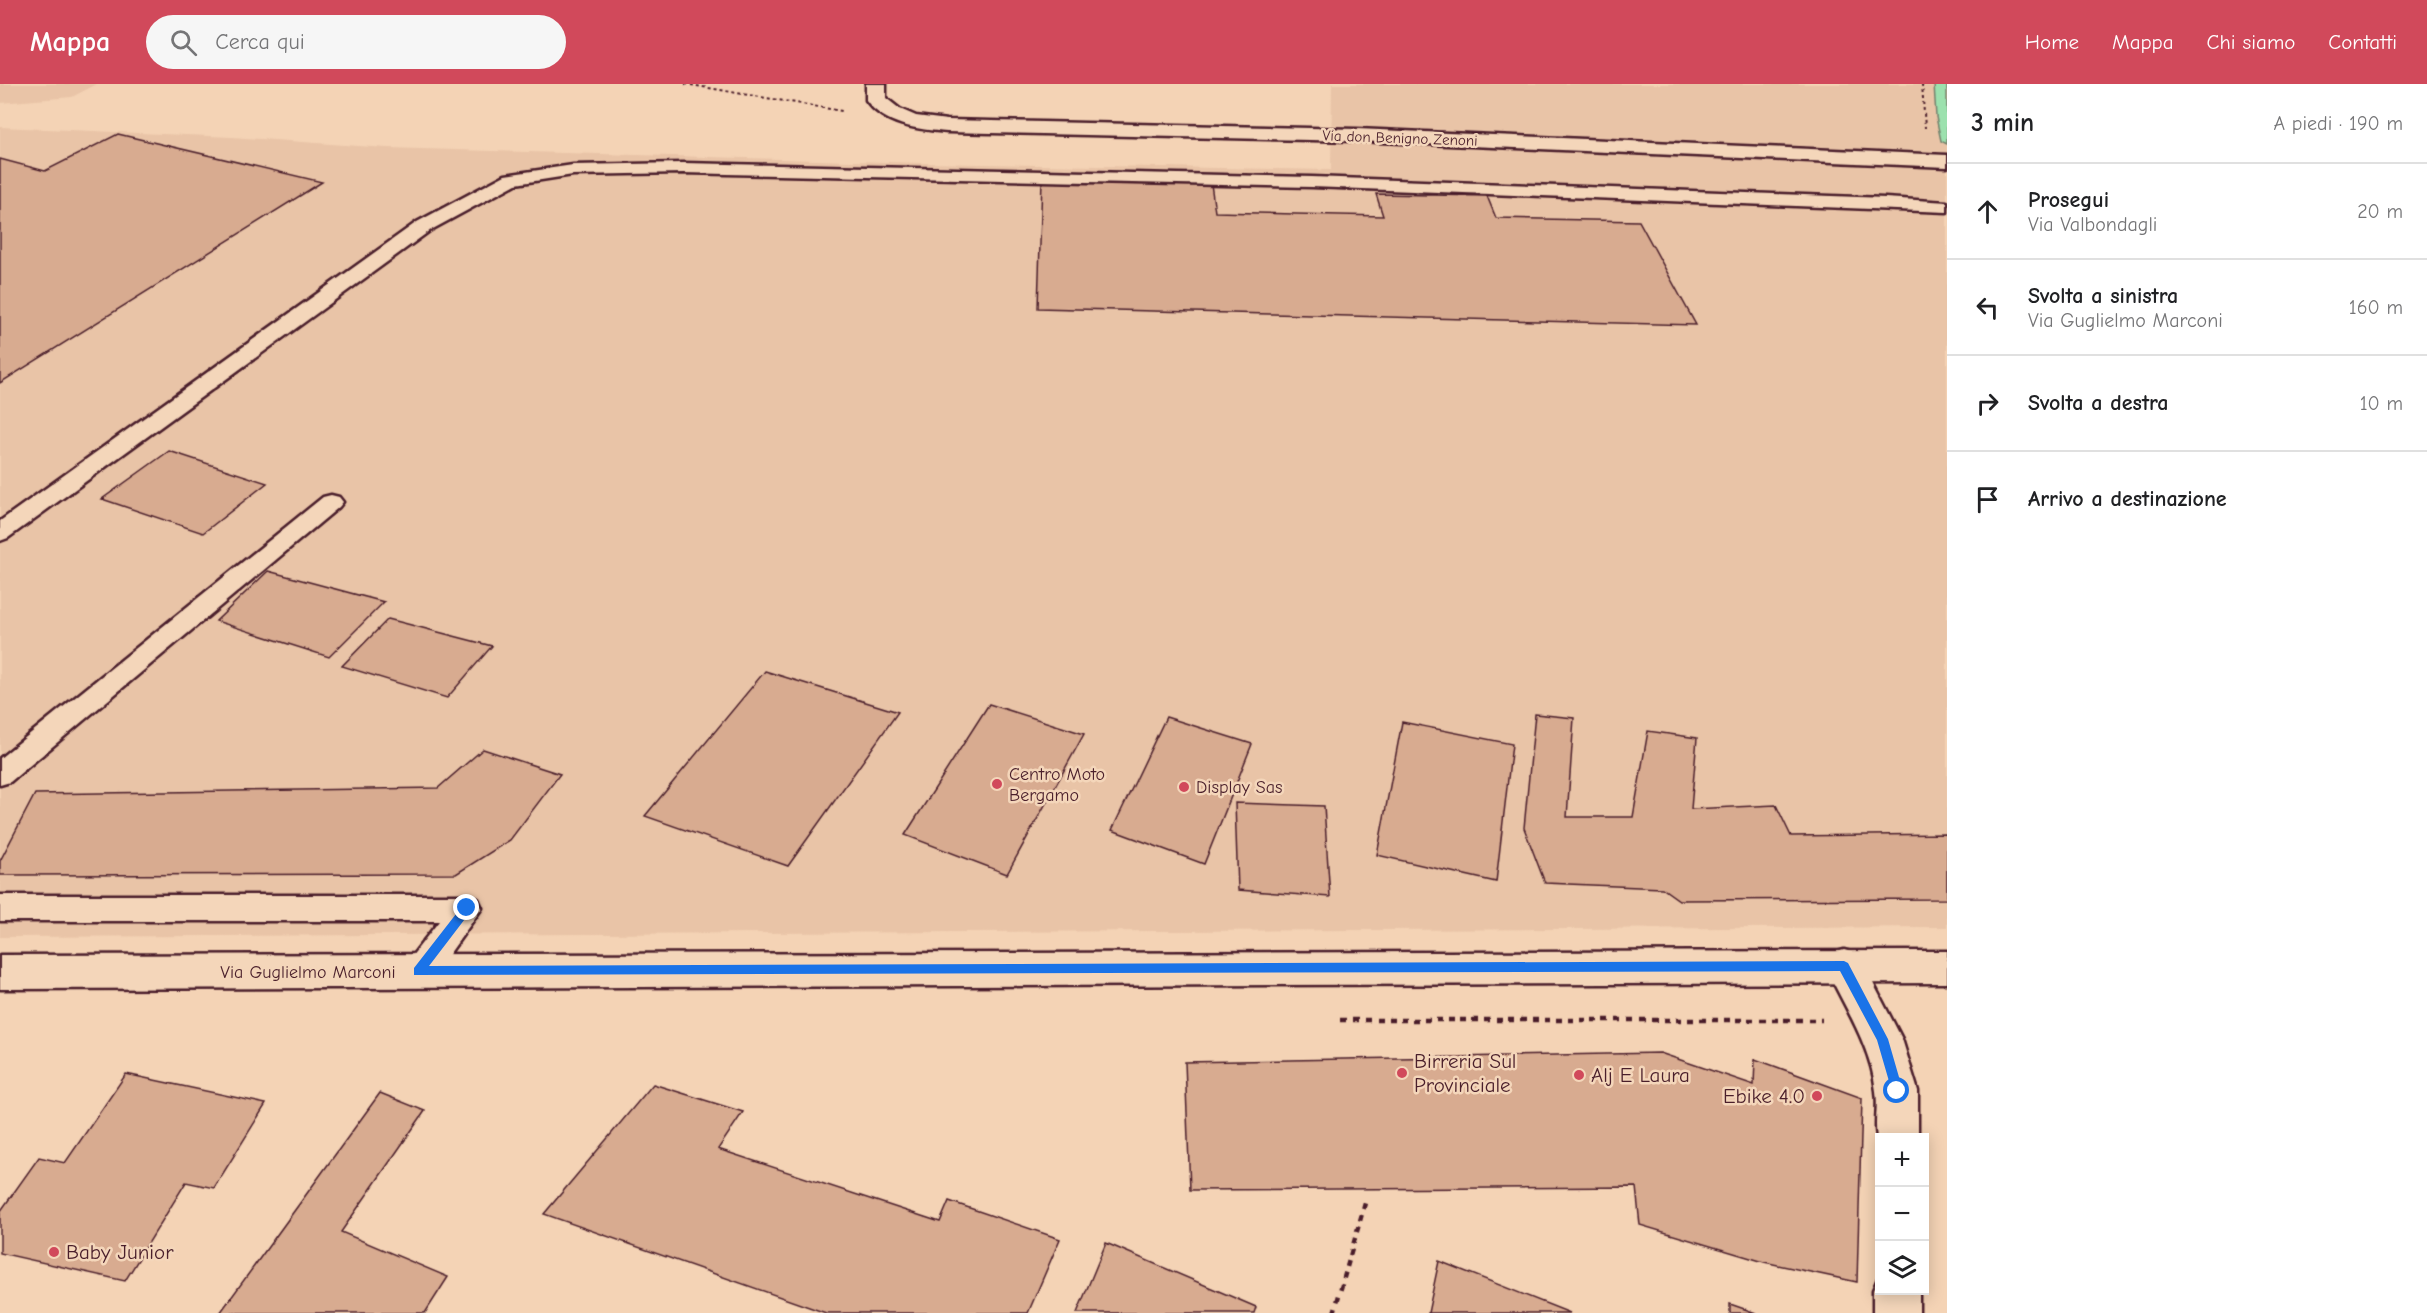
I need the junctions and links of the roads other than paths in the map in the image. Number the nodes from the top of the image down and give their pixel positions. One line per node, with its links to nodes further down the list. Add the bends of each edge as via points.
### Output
1 (876, 84): 2 (street, Via don Benigno Zenoni, via 876,100 890,114 913,123 947,126 1357,135)
2 (1937, 160)
3 (1947, 207): 5 (lane, via 1312,182 695,168 573,170 511,179 423,226)
4 (331, 502): 6 (lane)
5 (0, 533)
6 (0, 774)
7 (0, 908): 10 (lane, via 467,908)
8 (1844, 966): 9 (street, Via Guglielmo Marconi); 10 (street, Via Guglielmo Marconi); 12 (street, via 1882,1039 1897,1091)
9 (1947, 967)
10 (418, 971): 11 (street, Via Guglielmo Marconi)
11 (0, 972)
12 (1897, 1133)
13 (1896, 1295): 14 (street)
14 (1896, 1313)

